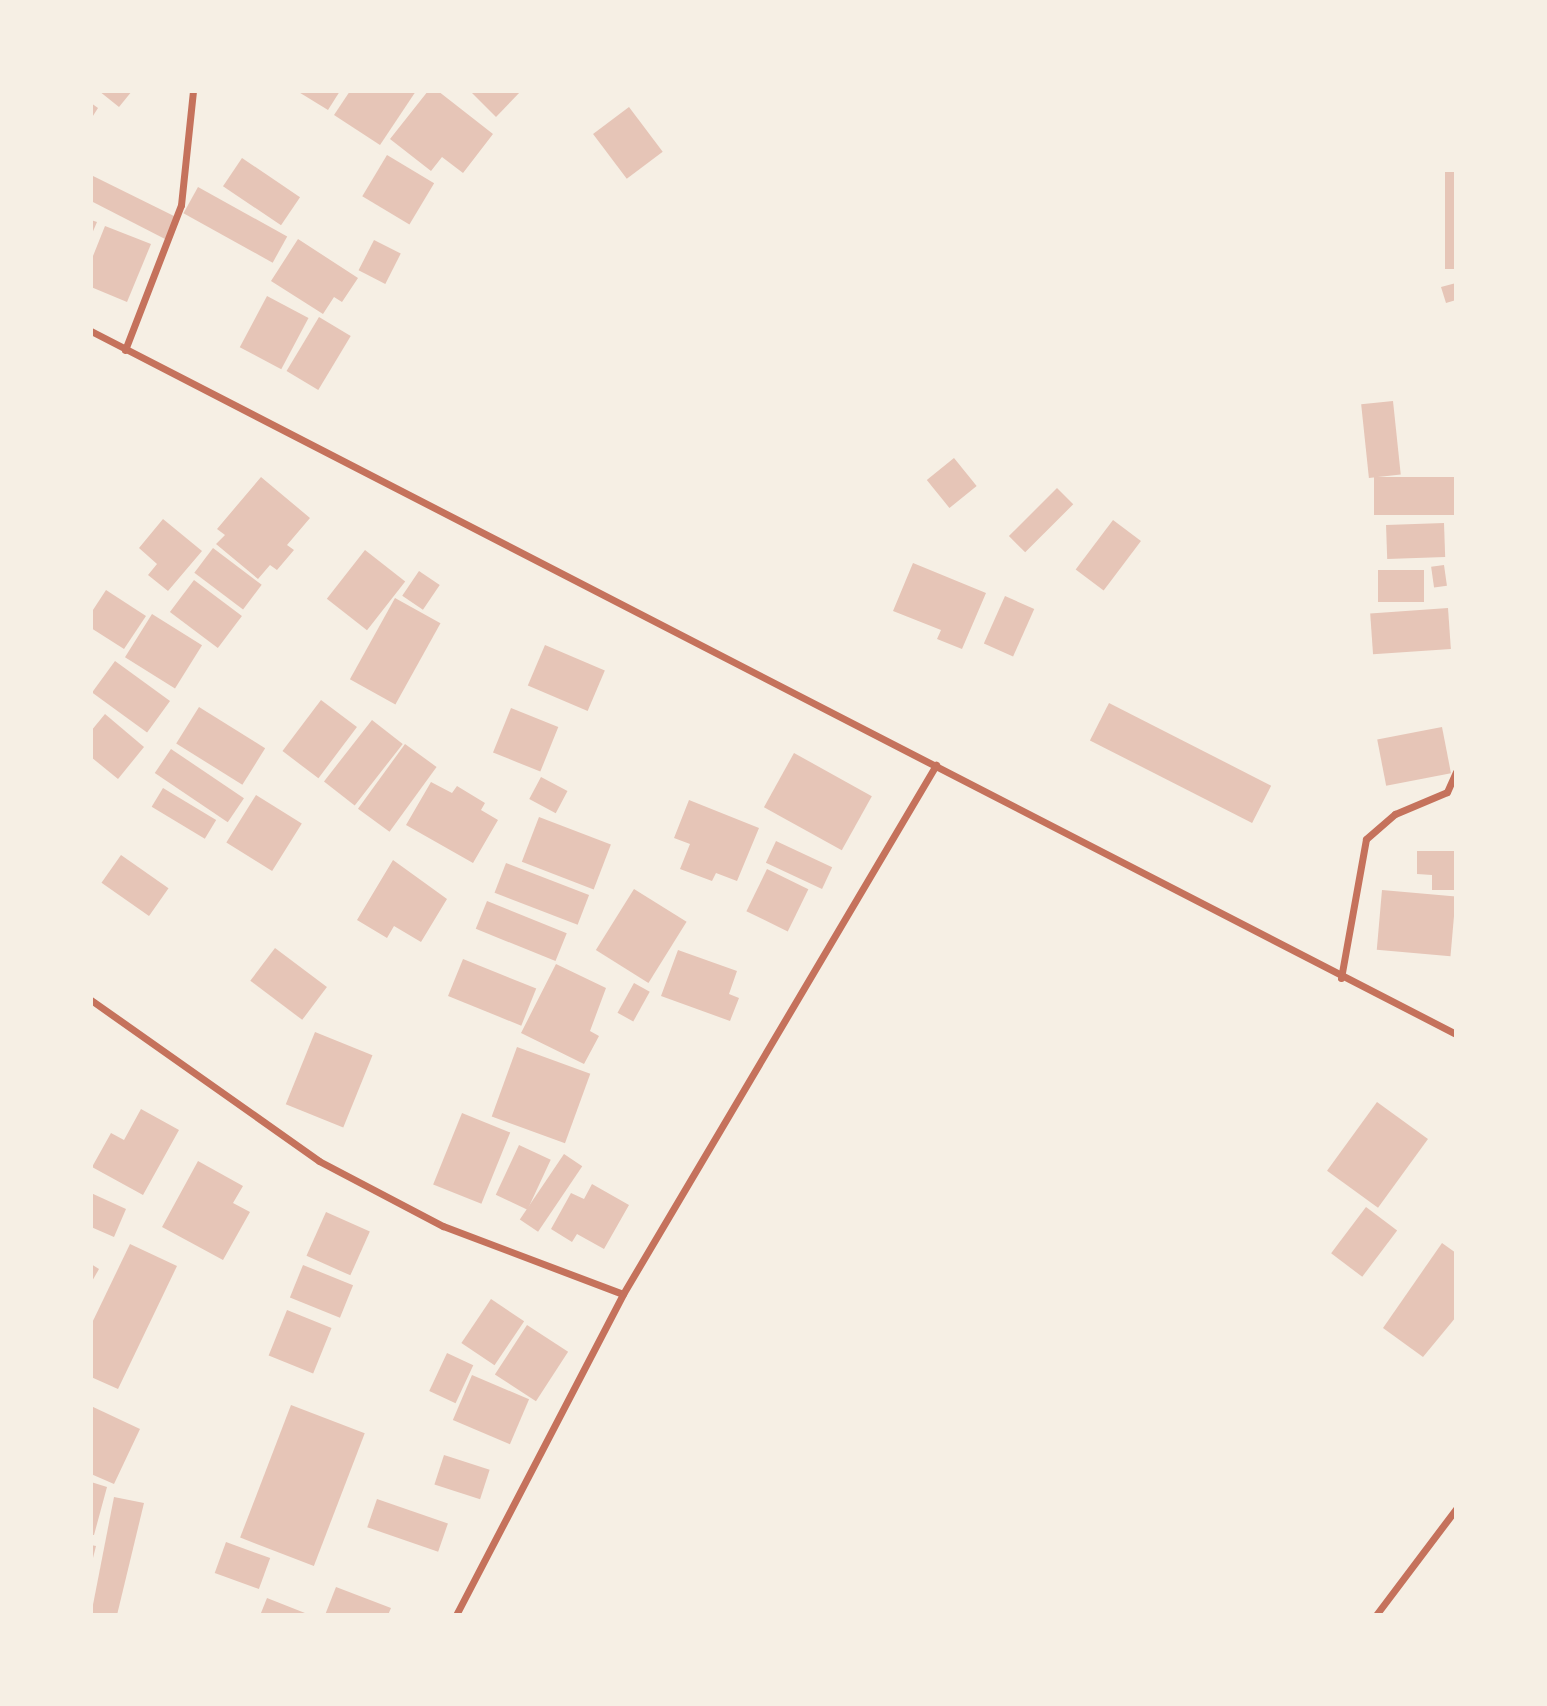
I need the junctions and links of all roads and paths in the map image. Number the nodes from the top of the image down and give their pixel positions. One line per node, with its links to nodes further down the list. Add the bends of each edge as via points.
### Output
1 (193, 91): 3 (street, via 181,205)
2 (91, 331): 3 (street)
3 (125, 350): 4 (street)
4 (936, 765): 6 (street); 9 (street)
5 (1456, 772): 6 (street, via 1447,792 1395,814 1366,839)
6 (1342, 978): 8 (street)
7 (91, 1000): 9 (street, via 319,1161 443,1226)
8 (1456, 1034)
9 (623, 1294): 11 (street)
10 (1456, 1509): 12 (street)
11 (456, 1615)
12 (1376, 1615)

